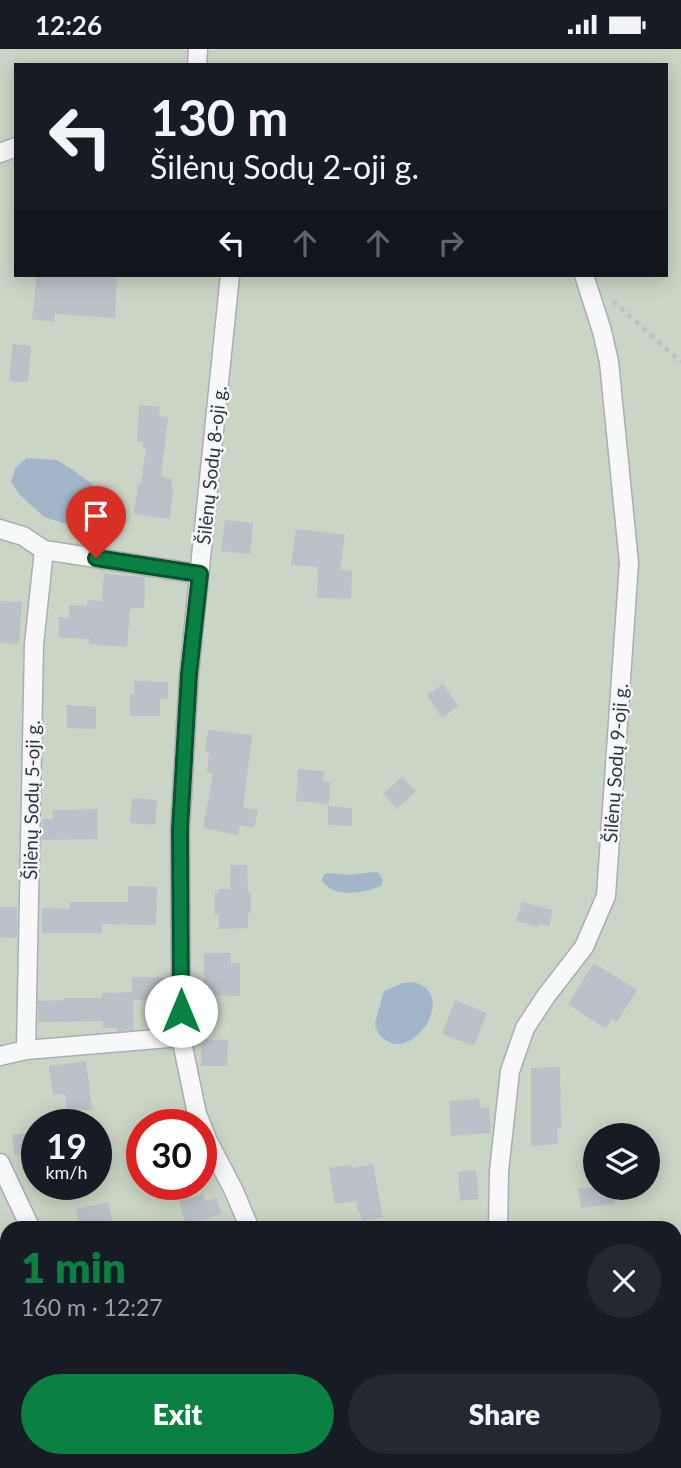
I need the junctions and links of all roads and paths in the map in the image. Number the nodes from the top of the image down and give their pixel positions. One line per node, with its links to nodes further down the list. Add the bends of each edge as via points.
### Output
1 (230, 277): 7 (street, Šilėnų Sodų 8-oji g.)
2 (585, 277): 14 (street, Šilėnų Sodų 9-oji g., via 609,362 629,562 606,895 584,947 525,1028 510,1070)
3 (613, 301): 4 (path)
4 (681, 362)
5 (0, 529): 6 (street, via 23,536)
6 (44, 550): 7 (street); 9 (street, Šilėnų Sodų 5-oji g., via 34,644)
7 (200, 574): 8 (street, Šilėnų Sodų 8-oji g., via 180,829)
8 (181, 1037): 9 (street); 13 (street, Šilėnų Sodų 8-oji g., via 197,1114)
9 (26, 1050): 10 (street)
10 (0, 1056)
11 (0, 1163): 12 (street)
12 (27, 1221)
13 (247, 1221)
14 (498, 1221)

